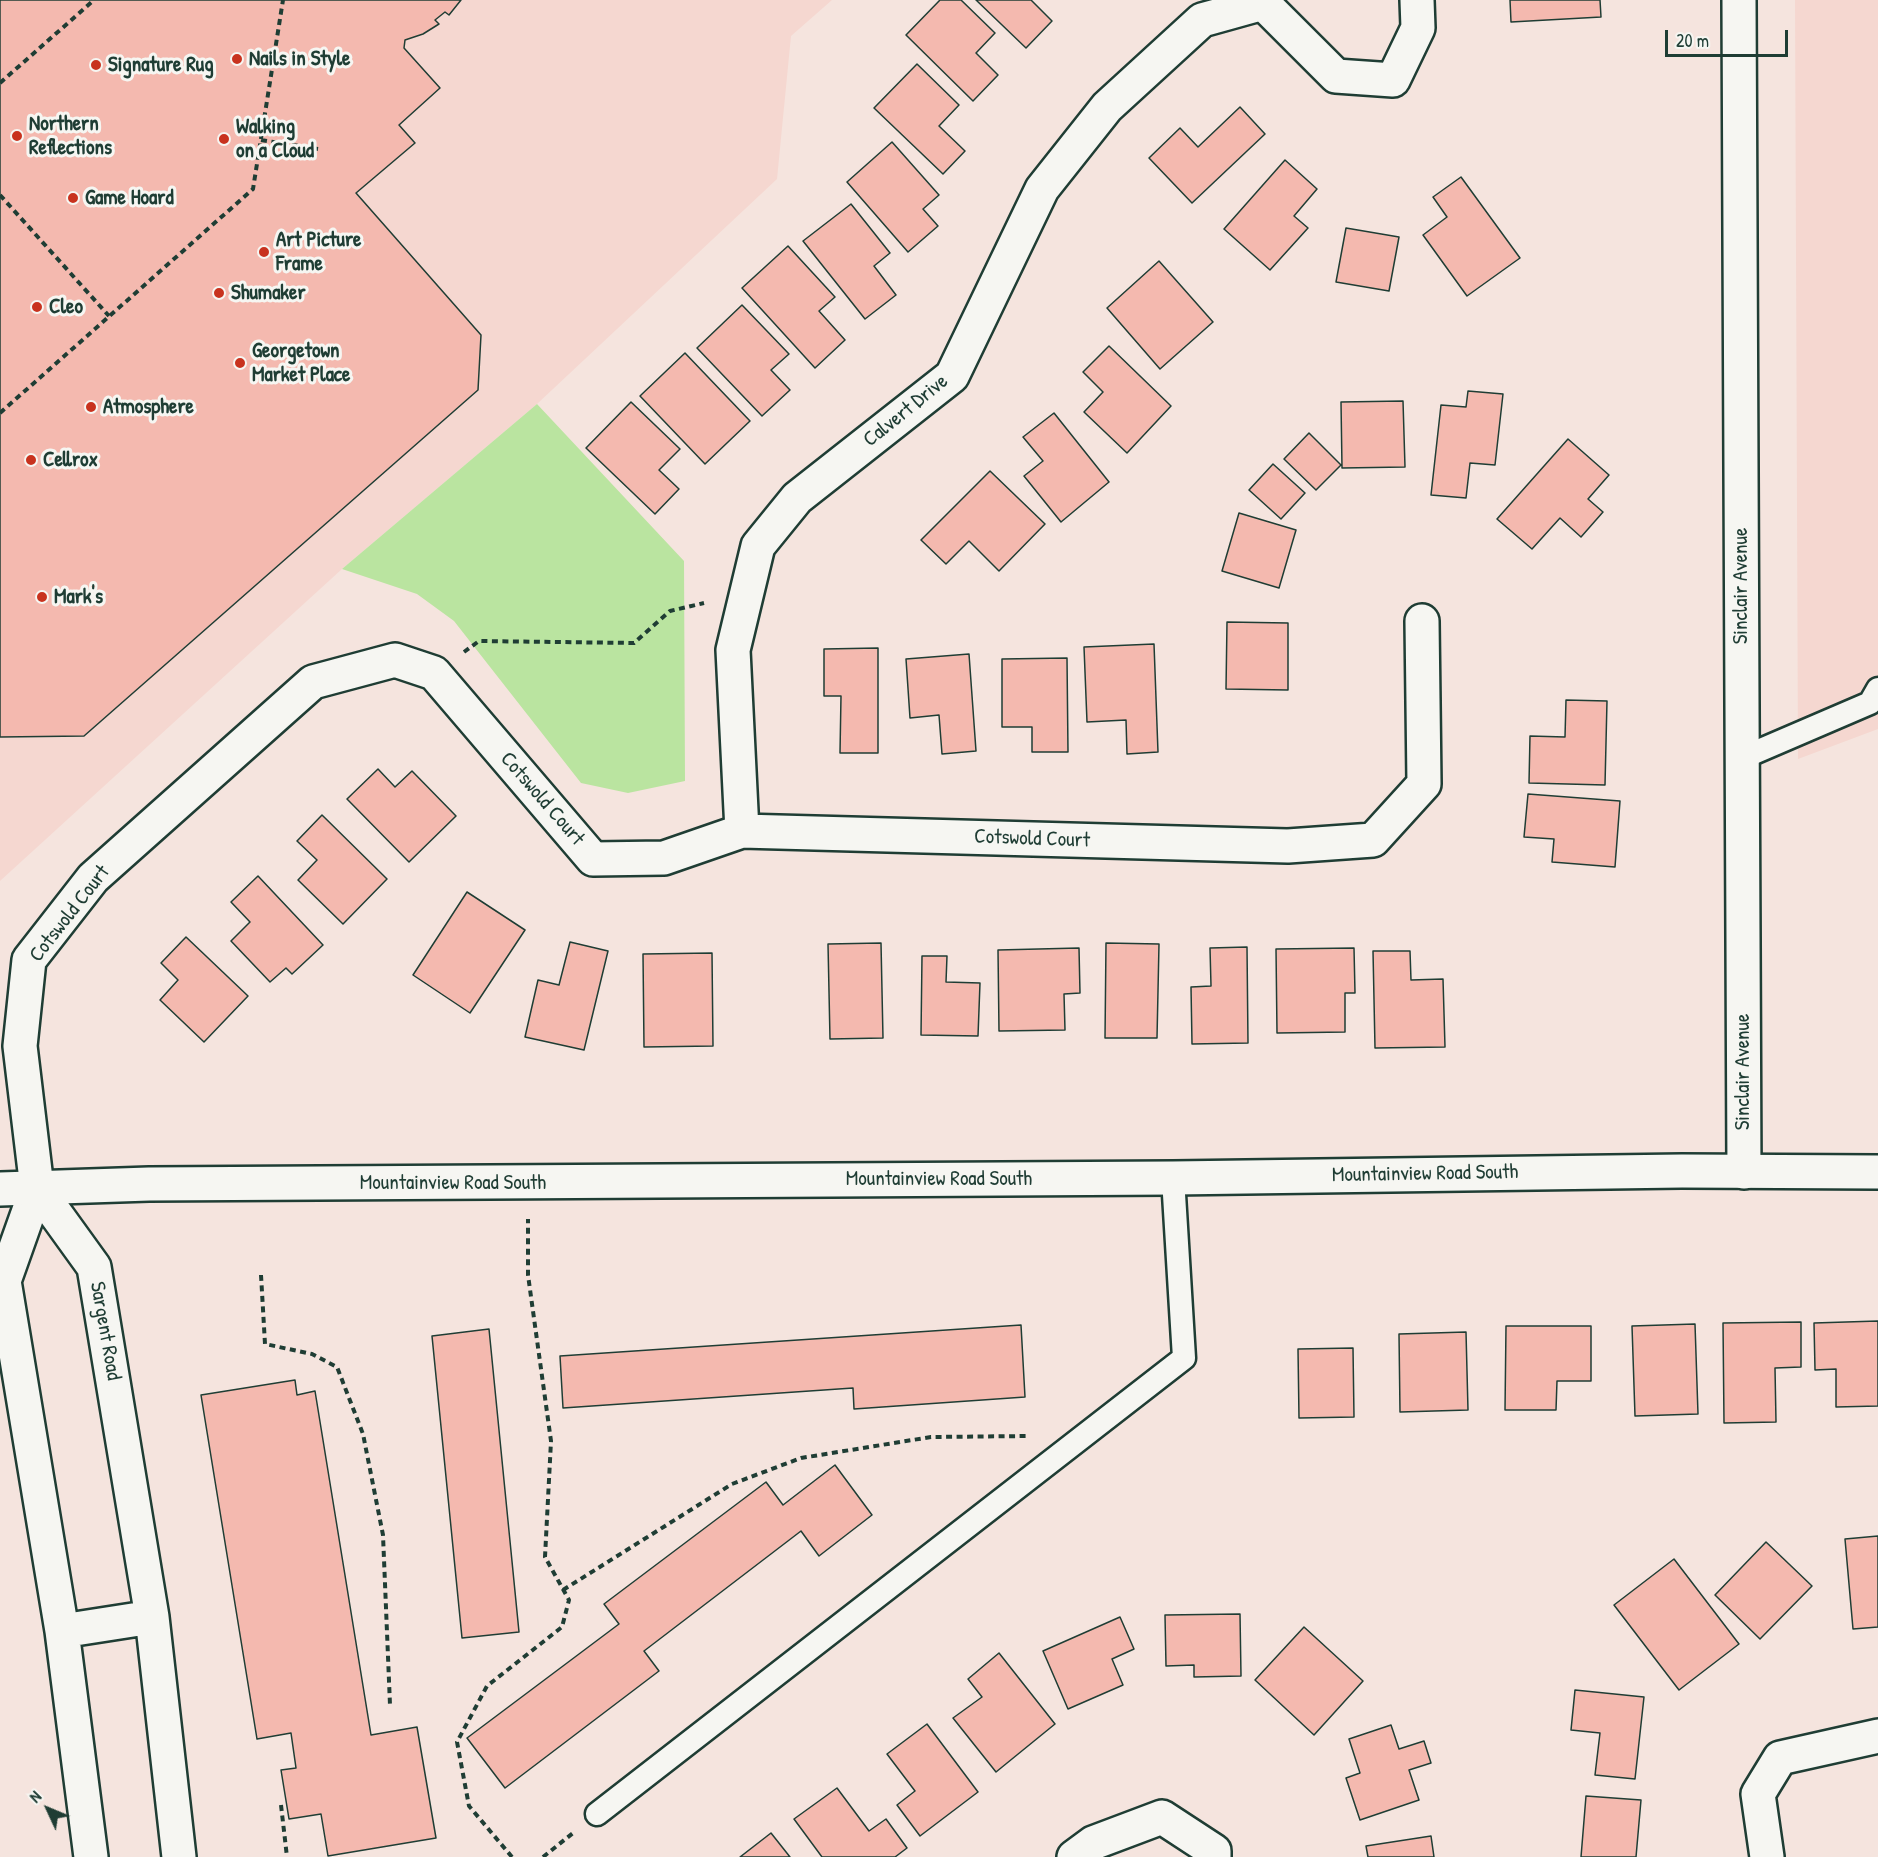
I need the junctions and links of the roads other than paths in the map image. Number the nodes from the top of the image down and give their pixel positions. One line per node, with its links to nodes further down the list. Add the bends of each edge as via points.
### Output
1 (1417, 0): 3 (street, Calvert Drive, via 1418,28 1393,80 1336,76)
2 (1739, 0): 6 (street, Sinclair Avenue)
3 (1263, 1): 7 (street, Calvert Drive, via 1202,20 1107,107 1042,189 952,376 797,498 758,546 733,650)
4 (1422, 621): 7 (street, Cotswold Court, via 1425,784 1373,840 1288,846)
5 (1878, 689): 6 (lane, via 1870,703)
6 (1742, 758): 8 (street, Sinclair Avenue)
7 (742, 831): 11 (street, Cotswold Court, via 664,858 593,859 434,673 395,660 313,682 93,878 29,960 20,1046)
8 (1744, 1172): 9 (street, Mountainview Road South); 10 (street, Mountainview Road South)
9 (1878, 1172)
10 (1173, 1178): 11 (street, Mountainview Road South, via 149,1184); 16 (lane, via 1184,1358)
11 (37, 1188): 12 (street, Mountainview Road South); 13 (street, Sargent Road, via 94,1267); 14 (street, via 4,1281)
12 (0, 1189)
13 (152, 1617): 14 (street); 18 (street, Sargent Road)
14 (62, 1631): 17 (street)
15 (1878, 1736): 21 (street, via 1780,1758 1758,1794)
16 (597, 1814)
17 (91, 1857)
18 (179, 1857)
19 (1074, 1857): 20 (street, via 1093,1843 1162,1817 1214,1851)
20 (1214, 1857)
21 (1767, 1857)

